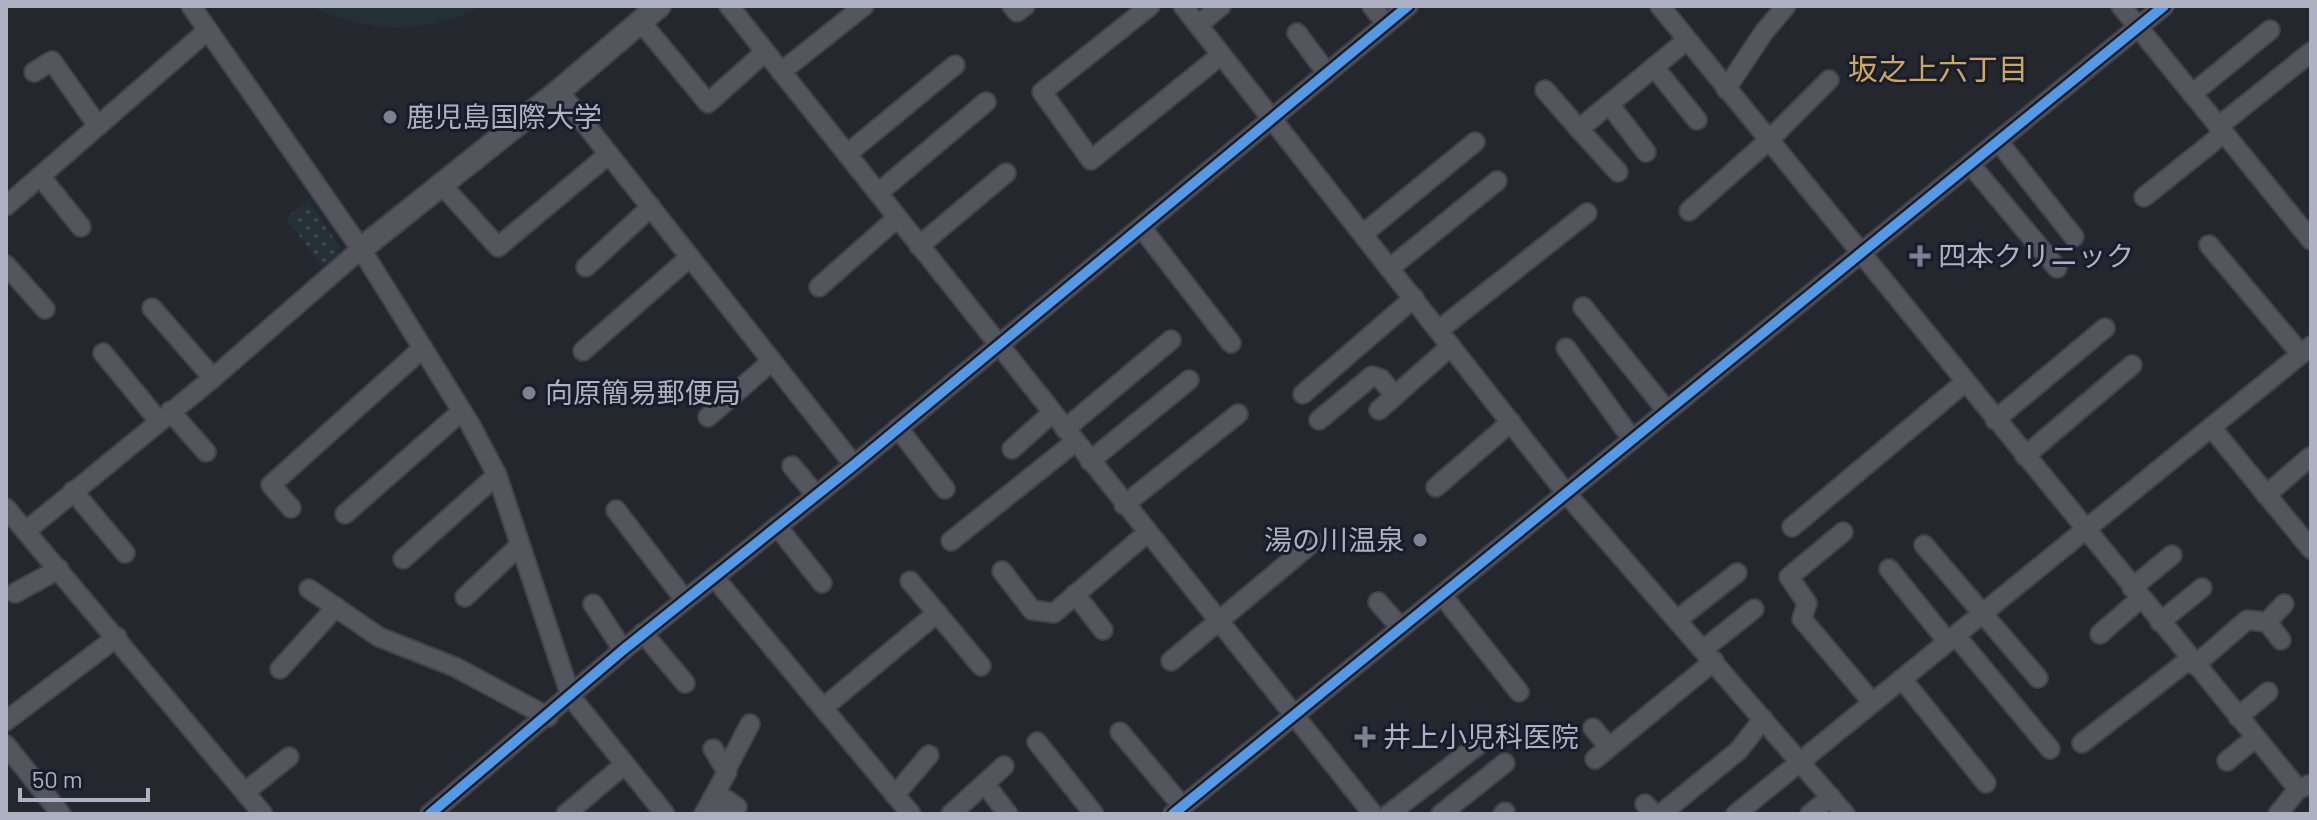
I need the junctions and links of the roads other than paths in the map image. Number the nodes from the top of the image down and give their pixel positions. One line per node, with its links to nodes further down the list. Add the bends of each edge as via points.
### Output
1 (191, 6): 20 (street)
2 (659, 6): 16 (street)
3 (729, 6): 24 (street)
4 (864, 6): 30 (street)
5 (1012, 6): 6 (street, via 1017,12)
6 (1025, 6)
7 (1150, 6): 26 (street, via 1042,92 1091,160)
8 (1183, 6): 18 (street)
9 (1221, 6): 18 (street)
10 (1372, 6): 17 (street)
11 (1408, 6): 17 (street)
12 (1786, 6): 33 (street)
13 (2121, 6): 19 (street)
14 (2164, 6): 19 (street)
15 (1665, 8): 23 (street)
16 (641, 22): 24 (street, via 708,103); 35 (street)
17 (1386, 24): 31 (street)
18 (1198, 25): 26 (street)
19 (2138, 27): 36 (street); 45 (street)
20 (208, 30): 41 (street); 71 (street)
21 (2270, 30): 36 (street)
22 (1297, 33): 31 (street)
23 (1687, 40): 28 (street); 33 (street)
24 (765, 52): 30 (street)
25 (2311, 52): 43 (street)
26 (1221, 55): 39 (street)
27 (955, 65): 49 (street)
28 (1654, 67): 38 (street); 40 (street)
29 (34, 72): 41 (street, via 52,61)
30 (781, 72): 49 (street)
31 (1327, 73): 39 (street)
32 (1829, 80): 44 (street)
33 (1726, 89): 44 (street)
34 (1545, 90): 42 (street)
35 (559, 91): 48 (street); 55 (street)
36 (2192, 94): 43 (street)
37 (986, 102): 56 (street)
38 (1609, 104): 42 (street); 47 (street)
39 (1273, 118): 65 (street); 66 (street)
40 (1697, 120)
41 (98, 126): 53 (street)
42 (1579, 129): 51 (street)
43 (2221, 129): 57 (street); 63 (street)
44 (1768, 141): 60 (street); 72 (street)
45 (1998, 141): 50 (street); 67 (street)
46 (1463, 145): 66 (street)
47 (1646, 152)
48 (609, 154): 55 (street, via 498,247); 59 (street)
49 (847, 154): 56 (street)
50 (1970, 164): 72 (street); 77 (street)
51 (1618, 172)
52 (1006, 173): 70 (street)
53 (40, 176): 58 (street); 64 (street)
54 (1497, 181): 76 (street)
55 (442, 185): 71 (street)
56 (878, 193): 62 (street)
57 (2144, 197)
58 (6, 206)
59 (651, 207): 73 (street); 75 (street)
60 (1689, 211)
61 (1587, 213): 84 (street)
62 (897, 218): 70 (street); 78 (street)
63 (2304, 218): 68 (street)
64 (81, 227)
65 (1141, 227): 86 (street); 87 (street)
66 (1363, 234): 76 (street)
67 (2074, 237)
68 (2311, 240)
69 (2209, 245): 92 (street)
70 (919, 246): 87 (street)
71 (361, 249): 89 (street); 96 (street)
72 (1859, 255): 98 (street); 103 (street)
73 (690, 257): 91 (street); 94 (street)
74 (6, 265): 82 (street)
75 (586, 267)
76 (1390, 268): 79 (street)
77 (2057, 268)
78 (819, 287)
79 (1414, 298): 84 (street); 99 (street)
80 (1583, 307): 103 (street)
81 (152, 308): 96 (street)
82 (45, 309)
83 (2105, 328): 109 (street)
84 (1439, 330): 88 (street)
85 (1171, 340): 113 (street)
86 (1231, 343)
87 (998, 345): 104 (street); 112 (street)
88 (1451, 346): 100 (street); 110 (street)
89 (423, 348): 102 (street); 131 (street, via 271,485)
90 (1566, 348): 114 (street)
91 (583, 351)
92 (2308, 351): 111 (street)
93 (103, 353): 106 (street)
94 (772, 361): 107 (street); 120 (street)
95 (2132, 365): 117 (street)
96 (213, 378): 106 (street)
97 (1189, 380): 119 (street)
98 (1964, 383): 109 (street); 135 (street)
99 (1303, 394)
100 (1395, 396): 101 (street); 108 (street, via 1372,376)
101 (1379, 410)
102 (462, 411): 122 (street); 133 (street)
103 (1667, 411): 114 (street)
104 (1052, 413): 113 (street); 115 (street)
105 (1238, 414): 129 (street)
106 (164, 416): 116 (street); 125 (street)
107 (708, 417)
108 (1319, 420)
109 (1995, 420): 117 (street)
110 (1511, 422): 123 (street); 126 (street)
111 (2211, 427): 128 (street); 136 (street)
112 (898, 428): 120 (street); 124 (street)
113 (1070, 436): 119 (street); 140 (street)
114 (1632, 439): 126 (street)
115 (1012, 449)
116 (206, 452)
117 (2025, 456): 136 (street)
118 (2310, 457): 128 (street)
119 (1090, 461): 129 (street)
120 (854, 465): 127 (street)
121 (792, 466): 127 (street)
122 (497, 475): 143 (street); 147 (street)
123 (1436, 487)
124 (945, 489)
125 (73, 491): 137 (street); 145 (street)
126 (1566, 493): 160 (street); 170 (street)
127 (816, 495): 134 (street)
128 (2266, 495): 144 (street)
129 (1124, 505): 139 (street)
130 (6, 508): 137 (street)
131 (291, 508)
132 (616, 510): 162 (street)
133 (345, 514)
134 (777, 526): 152 (street); 154 (street)
135 (1792, 527)
136 (2086, 530): 158 (street); 169 (street)
137 (26, 531): 148 (street)
138 (1843, 532): 193 (street, via 1789,577 1807,603 1802,619)
139 (1147, 533): 159 (street); 171 (street)
140 (951, 541)
141 (1313, 542): 171 (street)
142 (1924, 545): 169 (street)
143 (519, 546): 161 (street); 192 (street)
144 (2311, 549)
145 (125, 553)
146 (2172, 555): 158 (street)
147 (403, 559)
148 (59, 569): 157 (street); 178 (street)
149 (1889, 569): 179 (street)
150 (1002, 571): 159 (street, via 1032,610 1054,613)
151 (1737, 573): 170 (street)
152 (714, 577): 162 (street); 194 (street)
153 (910, 581): 168 (street)
154 (822, 583)
155 (2202, 588): 172 (street)
156 (309, 589): 166 (street)
157 (15, 593)
158 (2137, 593): 172 (street); 177 (street)
159 (1075, 594): 175 (street)
160 (1442, 595): 174 (street); 190 (street)
161 (465, 597)
162 (685, 600): 176 (street)
163 (1378, 602): 174 (street)
164 (593, 604): 181 (street)
165 (2284, 604): 173 (street)
166 (336, 607): 186 (street); 196 (street, via 379,637 455,667)
167 (1754, 609): 182 (street)
168 (937, 613): 185 (street); 194 (street)
169 (1983, 614): 179 (street); 187 (street)
170 (1678, 619): 182 (street)
171 (1217, 622): 183 (street); 195 (street)
172 (2160, 622): 184 (street)
173 (2267, 622): 180 (street); 184 (street, via 2247,620)
174 (1401, 628): 195 (street)
175 (1103, 630)
176 (643, 633): 181 (street); 189 (street)
177 (2100, 634)
178 (117, 637): 199 (street); 220 (street)
179 (1952, 639): 188 (street); 208 (street)
180 (2281, 640)
181 (623, 650): 192 (street)
182 (1709, 655): 198 (street); 201 (street, via 1602,753)
183 (1171, 661)
184 (2192, 662): 197 (street); 205 (street)
185 (981, 666)
186 (280, 669)
187 (2038, 678)
188 (1902, 679): 193 (street); 218 (street)
189 (685, 683)
190 (1519, 692)
191 (2268, 692): 197 (street)
192 (571, 697): 196 (street); 215 (street)
193 (1873, 703): 213 (street)
194 (823, 708): 222 (street)
195 (1293, 715): 225 (street); 238 (street)
196 (548, 717): 229 (street)
197 (2238, 717): 203 (street)
198 (1763, 719): 213 (street); 226 (street, via 1739,750)
199 (6, 721)
200 (750, 724): 217 (street)
201 (1593, 728)
202 (1120, 732): 225 (street)
203 (2255, 738): 212 (street); 219 (street)
204 (1037, 742): 237 (street)
205 (2082, 743)
206 (1478, 745): 239 (street)
207 (713, 749): 217 (street)
208 (2050, 749)
209 (8, 753): 227 (street)
210 (929, 755): 222 (street)
211 (289, 757): 220 (street)
212 (2227, 761)
213 (1801, 762): 223 (street); 241 (street)
214 (1505, 763): 240 (street)
215 (625, 764): 230 (street); 231 (street)
216 (1004, 766): 235 (street)
217 (726, 770): 232 (street)
218 (1986, 783)
219 (2305, 787): 244 (street)
220 (245, 792): 228 (street)
221 (991, 792): 236 (street)
222 (895, 795): 234 (street)
223 (1831, 797): 242 (street); 243 (street)
224 (737, 807): 233 (street, via 727,800)
225 (1177, 810)
226 (1653, 811)
227 (58, 813)
228 (263, 814)
229 (430, 814)
230 (566, 814)
231 (665, 814)
232 (704, 814)
233 (718, 814)
234 (911, 814)
235 (951, 814)
236 (1008, 814)
237 (1094, 814)
238 (1373, 814)
239 (1389, 814)
240 (1441, 814)
241 (1736, 814)
242 (1810, 814)
243 (1845, 814)
244 (2278, 814)

